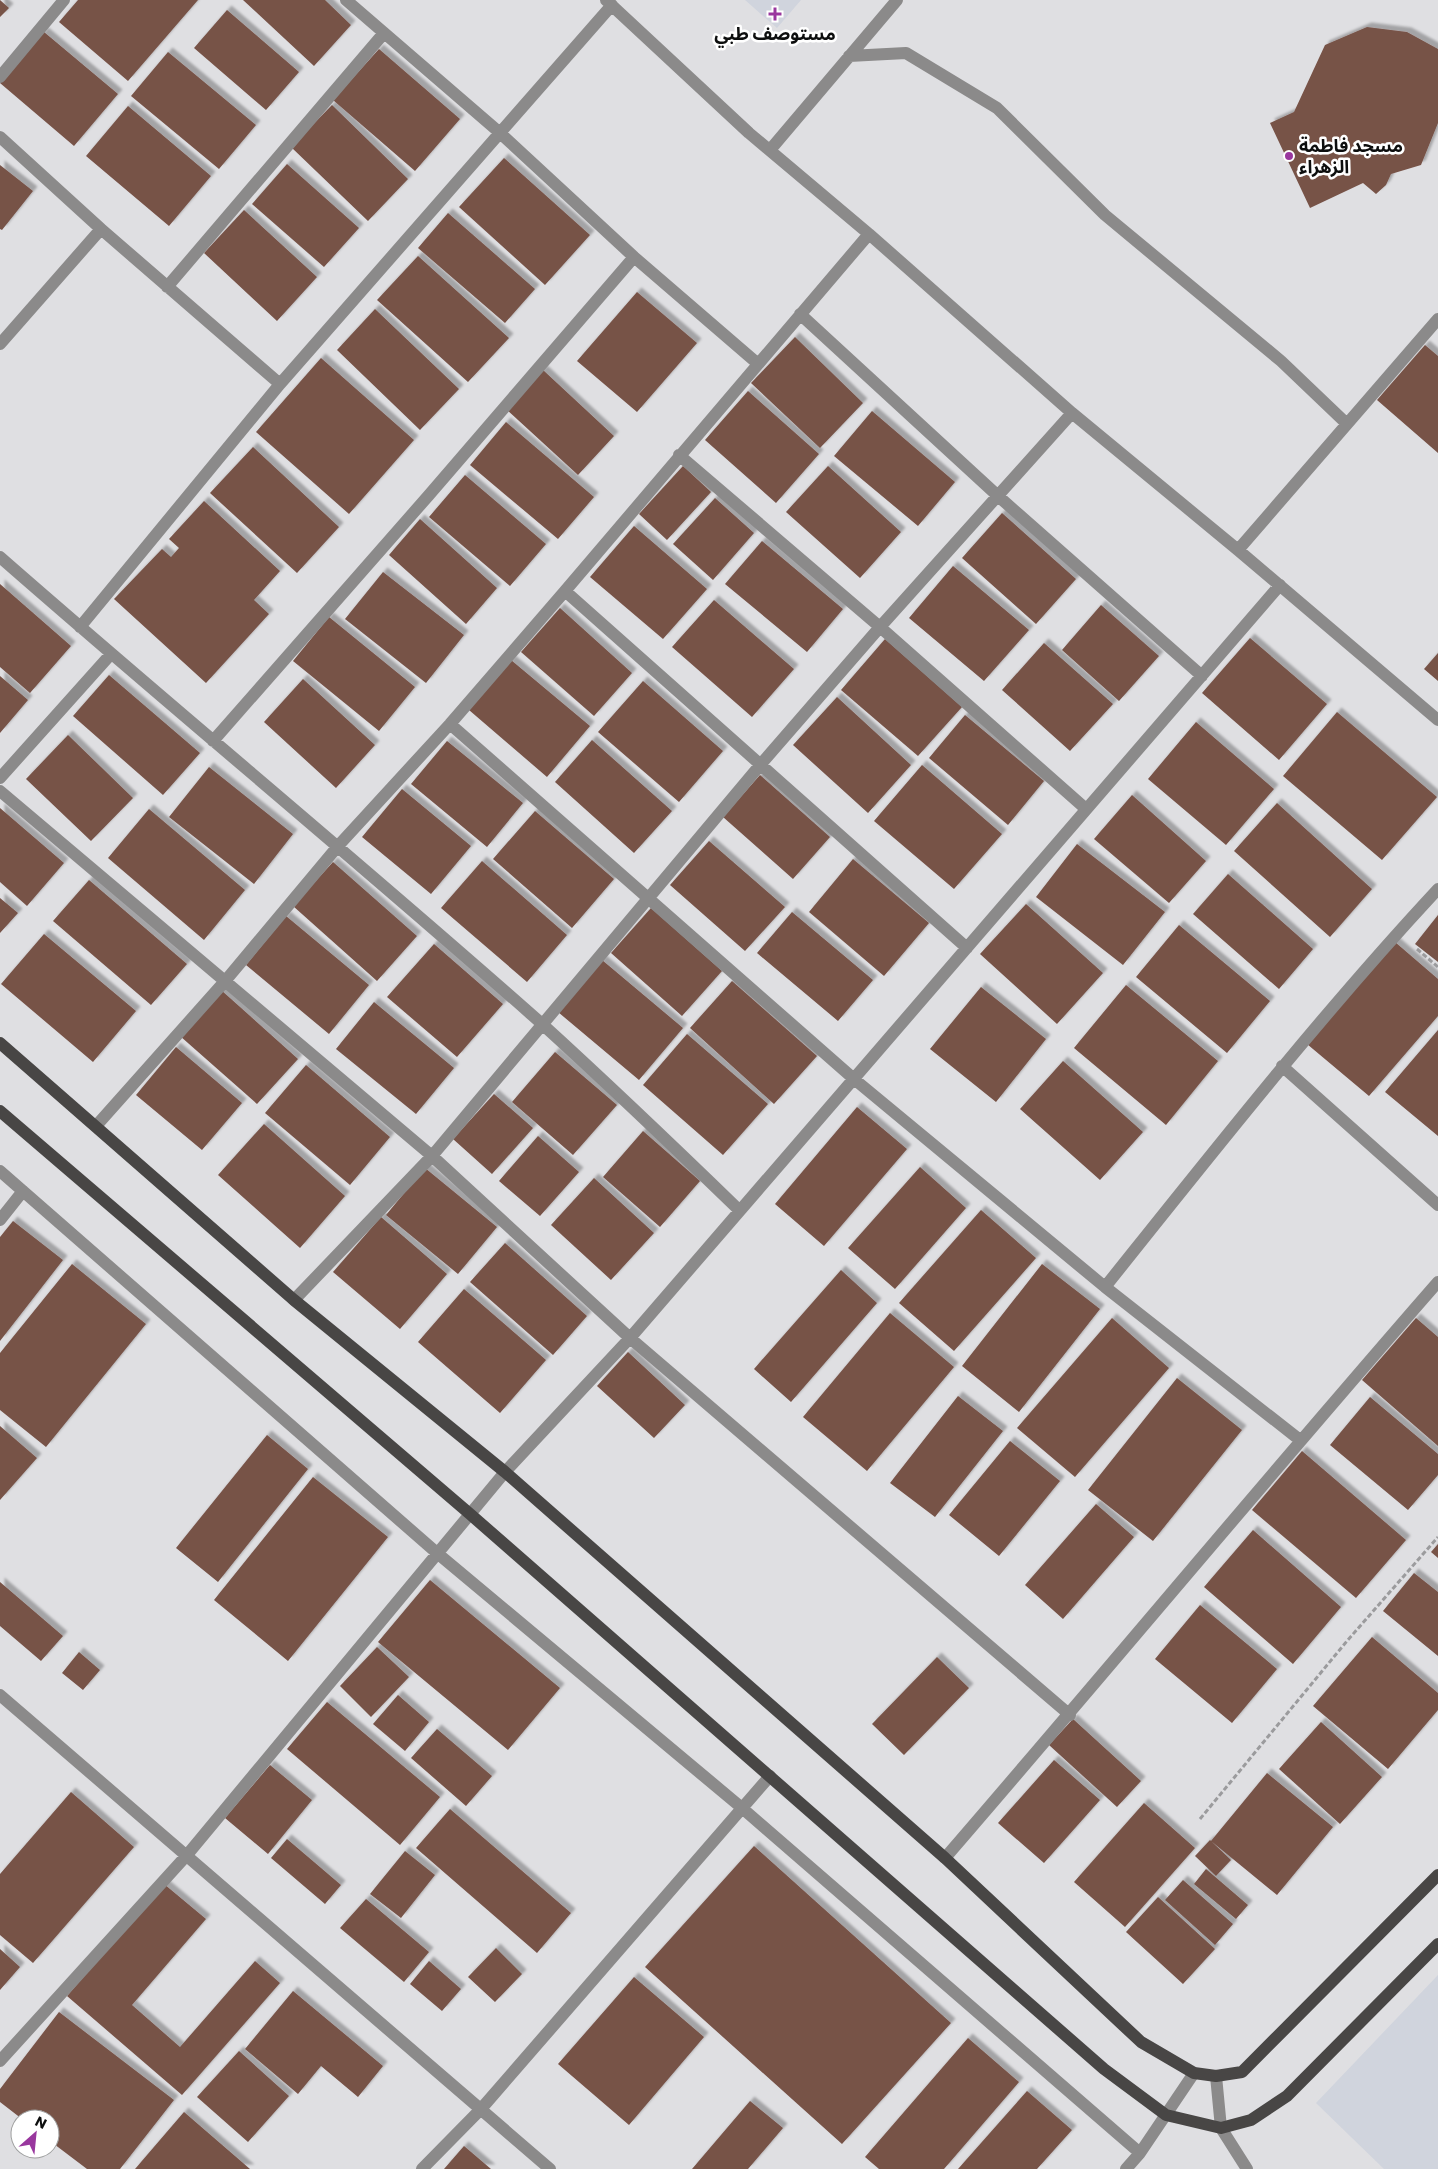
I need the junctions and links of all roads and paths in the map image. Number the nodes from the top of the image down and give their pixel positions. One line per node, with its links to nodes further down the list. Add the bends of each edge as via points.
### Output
1 (64, 0): 7 (street)
2 (346, 0): 5 (street)
3 (897, 0): 6 (street)
4 (609, 2): 8 (street); 10 (street)
5 (384, 33): 8 (street); 14 (street)
6 (849, 56): 10 (street); 21 (street, via 906,53 997,108 1105,215 1281,361)
7 (0, 77)
8 (499, 132): 13 (street); 19 (street)
9 (0, 137): 11 (street)
10 (770, 150): 12 (street)
11 (101, 229): 14 (street); 17 (street)
12 (869, 234): 15 (street); 20 (street)
13 (634, 257): 18 (street); 34 (street)
14 (167, 287): 19 (street)
15 (800, 314): 18 (street); 23 (street)
16 (1438, 319): 21 (street)
17 (0, 344)
18 (757, 364): 22 (street)
19 (280, 384): 28 (street)
20 (1072, 413): 23 (street); 24 (street)
21 (1348, 424): 24 (street)
22 (679, 455): 27 (street); 29 (street)
23 (998, 496): 29 (street); 31 (street)
24 (1238, 550): 26 (street)
25 (0, 557): 28 (street)
26 (1280, 585): 31 (street); 32 (street)
27 (565, 591): 33 (street); 35 (street)
28 (80, 627): 30 (street)
29 (880, 627): 35 (street); 38 (street)
30 (111, 654): 34 (street); 36 (street)
31 (1202, 676): 38 (street)
32 (1438, 720)
33 (450, 724): 39 (street); 41 (street)
34 (213, 741): 39 (street)
35 (761, 764): 41 (street); 42 (street)
36 (0, 778)
37 (0, 791): 43 (street)
38 (1086, 809): 42 (street)
39 (338, 846): 43 (street); 44 (street)
40 (1438, 889): 46 (street)
41 (647, 898): 44 (street); 47 (street)
42 (966, 948): 47 (street)
43 (226, 980): 49 (street); 50 (street)
44 (541, 1024): 50 (street); 54 (street)
45 (0, 1043): 49 (main road)
46 (1282, 1066): 53 (street); 57 (street)
47 (854, 1078): 54 (street); 57 (street)
48 (0, 1111): 62 (main road)
49 (96, 1126): 58 (main road)
50 (432, 1156): 58 (street); 59 (street)
51 (0, 1171): 52 (street)
52 (23, 1191): 55 (street); 64 (street)
53 (1438, 1205)
54 (739, 1210): 59 (street)
55 (0, 1220)
56 (1438, 1282): 60 (street)
57 (1105, 1287): 60 (street)
58 (294, 1300): 61 (main road)
59 (630, 1338): 61 (street); 66 (street)
60 (1300, 1440): 66 (street)
61 (505, 1472): 62 (street); 71 (main road)
62 (470, 1514): 64 (street); 67 (main road)
63 (1438, 1537): 69 (path)
64 (437, 1553): 68 (street); 70 (street)
65 (0, 1695): 70 (street)
66 (1070, 1715): 71 (street)
67 (770, 1776): 68 (street); 78 (main road, via 1104,2069)
68 (742, 1808): 77 (street); 80 (street)
69 (1200, 1819)
70 (187, 1855): 74 (street); 77 (street)
71 (945, 1858): 75 (main road, via 1141,2042)
72 (1438, 1875): 76 (main road, via 1242,2072)
73 (1438, 1944): 79 (main road, via 1287,2096 1251,2120)
74 (0, 2061)
75 (1194, 2073): 76 (main road); 78 (street)
76 (1216, 2076): 79 (street)
77 (481, 2109): 81 (street); 82 (street)
78 (1166, 2115): 79 (main road); 80 (street)
79 (1221, 2128): 84 (street)
80 (1140, 2153): 83 (street)
81 (422, 2169)
82 (550, 2169)
83 (1126, 2169)
84 (1247, 2169)

